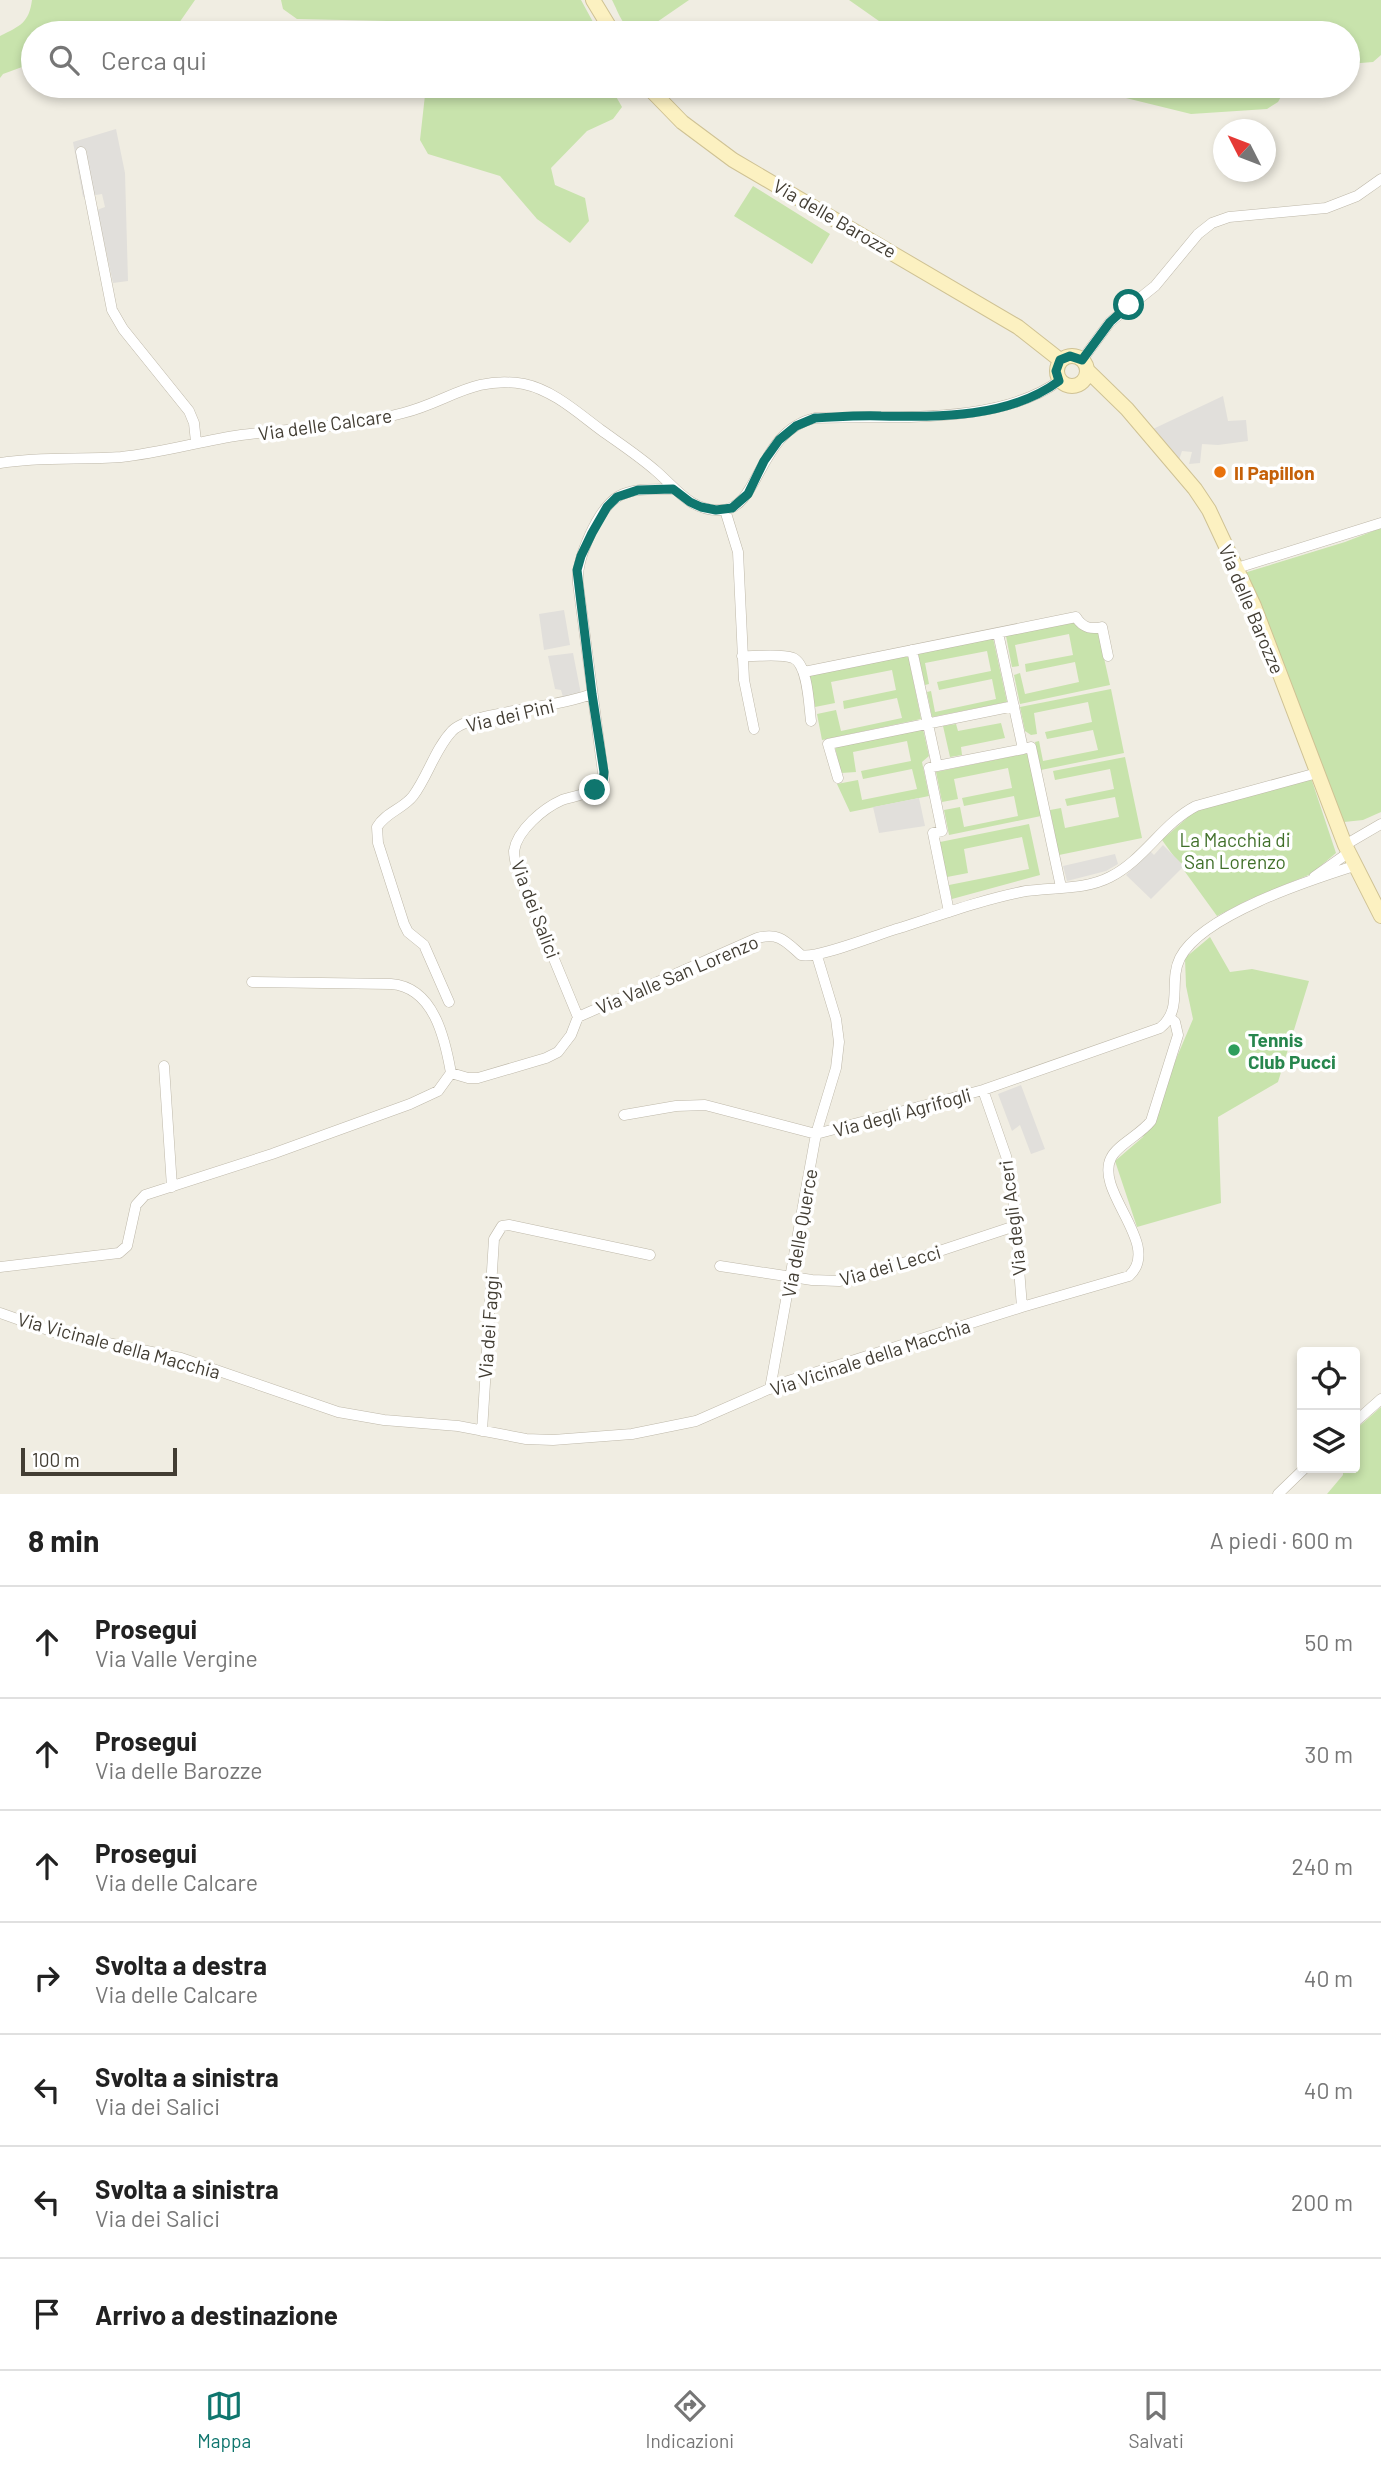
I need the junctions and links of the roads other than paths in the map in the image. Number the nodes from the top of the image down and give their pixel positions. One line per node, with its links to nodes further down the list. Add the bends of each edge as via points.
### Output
1 (593, 0): 2 (main road)
2 (606, 21)
3 (659, 98): 6 (main road, Via delle Barozze, via 733,160)
4 (81, 152): 8 (street, via 112,310 189,411)
5 (1381, 179): 6 (street, via 1357,197 1326,208 1229,217 1205,228 1155,285 1110,322)
6 (1076, 366): 7 (main road, via 1056,371); 7 (main road, via 1071,386); 13 (main road, Via delle Barozze, via 1116,397 1205,502)
7 (1059, 381): 11 (street, via 1033,396 983,411 806,421 779,440 745,498)
8 (196, 442): 9 (street, Via delle Calcare, via 124,456); 10 (street, Via delle Calcare, via 384,418 465,388 509,382 550,394 647,463)
9 (0, 463)
10 (673, 489): 11 (street, Via delle Calcare, via 695,505); 19 (street, Via dei Salici, via 638,490 617,497 602,514 581,556 577,578)
11 (725, 510): 16 (street, via 740,563)
12 (1381, 523): 13 (street)
13 (1237, 568): 26 (main road, Via delle Barozze)
14 (998, 633): 15 (street); 17 (street, via 1076,617 1084,626 1102,627); 20 (street)
15 (912, 650): 18 (street); 22 (street)
16 (742, 656): 18 (street, via 790,657); 23 (street)
17 (1108, 656)
18 (804, 672): 21 (street)
19 (592, 694): 36 (street, Via dei Pini, via 461,724 447,738 412,798 377,827 404,924 424,945); 37 (street, Via dei Salici, via 603,783 544,811 523,833 514,852 518,872)
20 (1014, 706): 22 (street); 24 (street)
21 (811, 721)
22 (928, 724): 25 (street); 27 (street, via 828,744)
23 (754, 729)
24 (1023, 749): 25 (street); 31 (street, via 1031,747)
25 (937, 766): 32 (street, via 929,768 942,831 933,833)
26 (1317, 773): 29 (main road, Via delle Barozze); 31 (street, via 1196,806 1113,876)
27 (838, 778)
28 (1381, 824): 29 (street)
29 (1349, 855): 30 (street); 30 (street); 33 (main road, Via delle Barozze)
30 (1311, 880): 38 (street, via 1236,912 1191,944 1177,965)
31 (1060, 887): 32 (street)
32 (949, 912): 34 (street)
33 (1381, 916)
34 (817, 956): 37 (street, Via Valle San Lorenzo, via 801,955 781,937 761,937); 43 (street, Via delle Querce, via 839,1041)
35 (252, 982): 40 (street, via 396,984 410,989 423,1000 442,1031)
36 (449, 1002)
37 (578, 1017): 40 (street, Via Valle San Lorenzo, via 566,1044 549,1056 478,1078)
38 (1170, 1018): 41 (street, Via degli Agrifogli, via 1155,1030); 50 (street, Via Vicinale della Macchia, via 1178,1035 1151,1121 1116,1150 1108,1165 1139,1250 1136,1268 1122,1279)
39 (164, 1066): 44 (street)
40 (451, 1073): 44 (street, via 441,1088 427,1097)
41 (983, 1090): 43 (street, Via degli Agrifogli); 45 (street, Via degli Aceri, via 1006,1156)
42 (624, 1115): 43 (street, Via degli Agrifogli, via 705,1105)
43 (816, 1134): 49 (street, Via delle Querce)
44 (172, 1187): 48 (street, via 140,1199 128,1242 119,1253)
45 (1015, 1226): 49 (street, Via dei Lecci, via 852,1279); 50 (street, Via degli Aceri)
46 (650, 1255): 55 (street, Via dei Faggi, via 502,1226 494,1240)
47 (719, 1266): 49 (street, Via dei Lecci)
48 (0, 1267)
49 (792, 1276): 52 (street, Via delle Querce)
50 (1022, 1307): 52 (street, Via Vicinale della Macchia)
51 (0, 1313): 55 (street, Via Vicinale della Macchia, via 54,1332 189,1360 328,1409)
52 (770, 1389): 55 (street, Via Vicinale della Macchia, via 696,1421 632,1434 533,1440)
53 (1381, 1399): 54 (street)
54 (1360, 1418)
55 (482, 1431)
56 (1300, 1473): 57 (street)
57 (1278, 1494)

